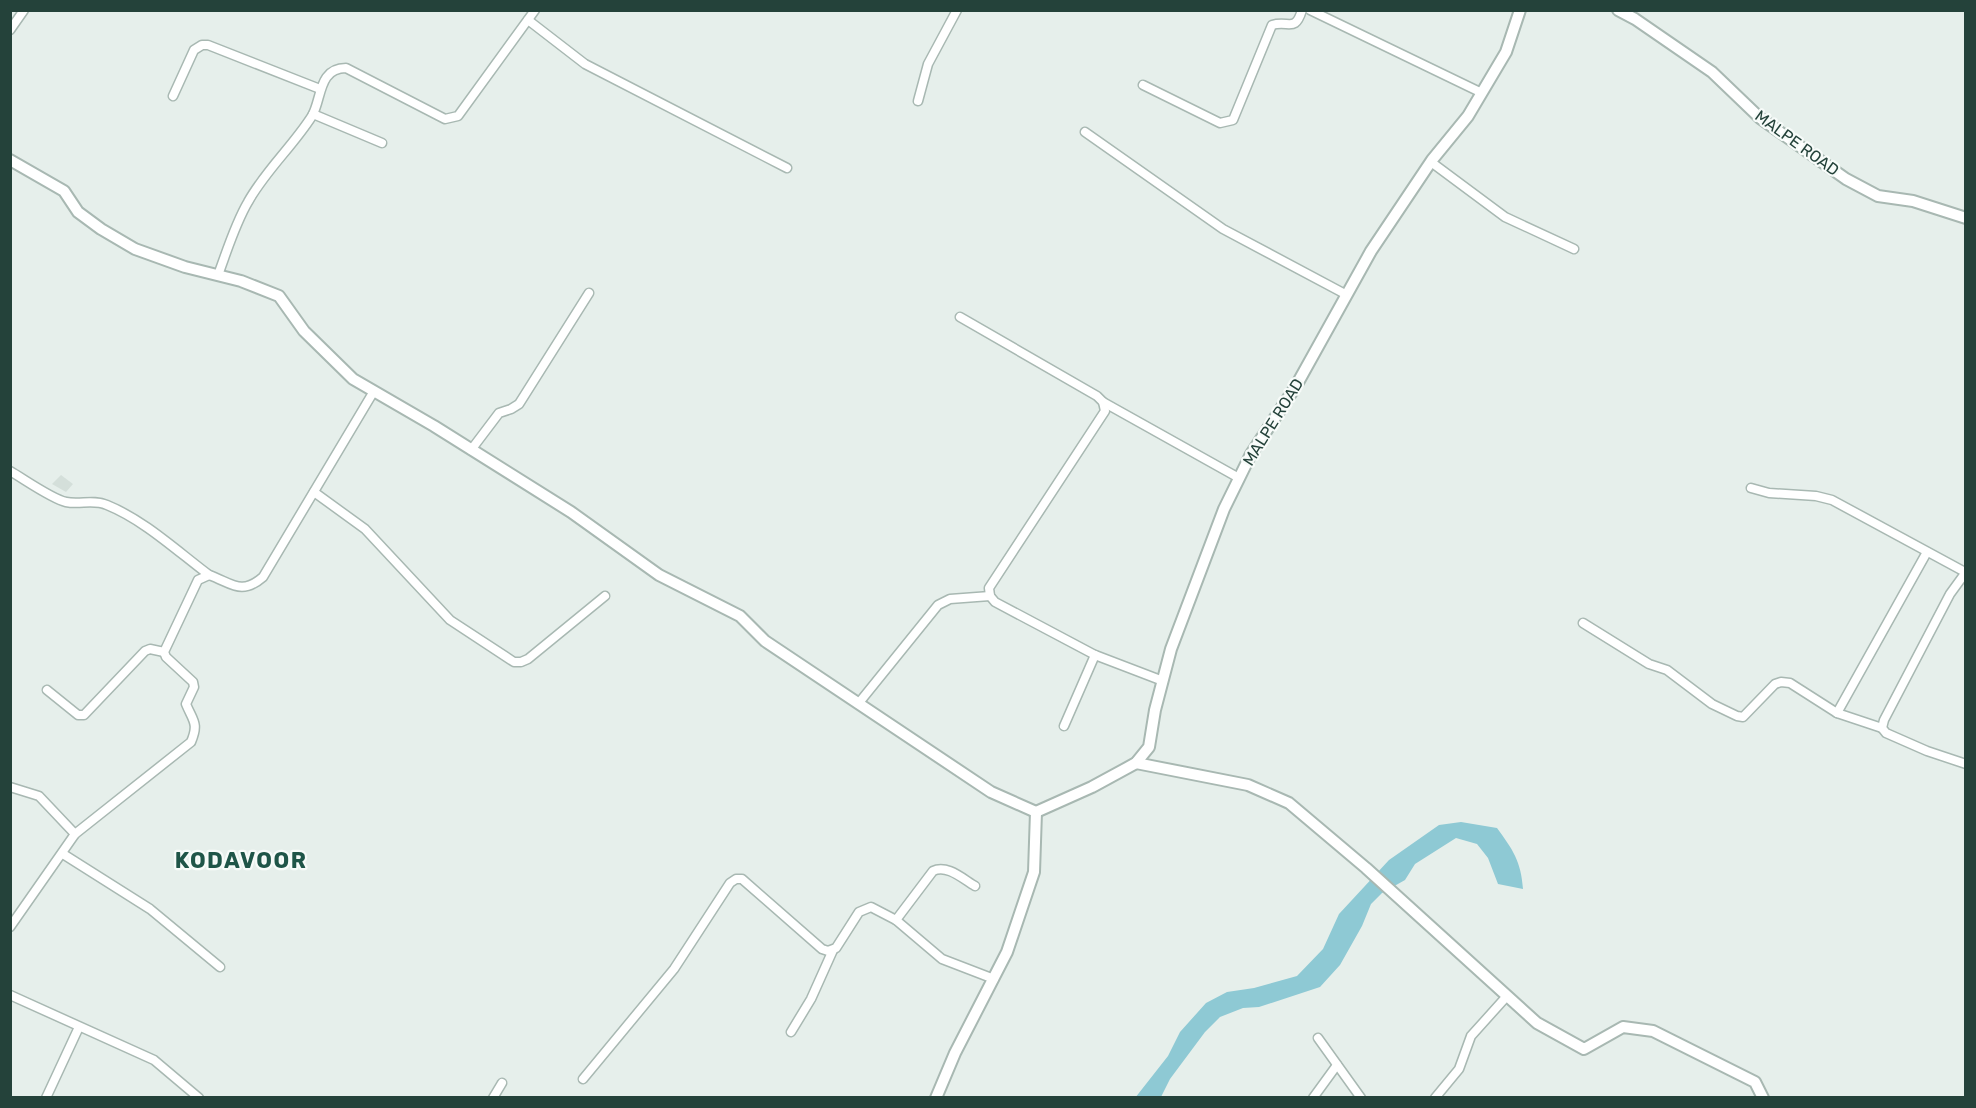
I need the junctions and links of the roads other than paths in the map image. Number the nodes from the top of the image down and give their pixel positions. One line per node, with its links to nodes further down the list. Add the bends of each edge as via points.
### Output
1 (24, 10): 9 (street)
2 (535, 10): 8 (street)
3 (957, 10): 14 (street, via 928,64)
4 (1302, 10): 10 (street, via 1295,23 1272,25 1233,120 1227,123)
5 (1310, 10): 12 (street)
6 (1520, 10): 12 (street, MALPE ROAD, via 1506,52)
7 (1618, 10): 21 (street, MALPE ROAD, via 1712,72 1760,118 1846,179 1878,196 1913,201)
8 (528, 20): 11 (street, via 458,116 452,118 445,119 346,68 332,72); 20 (street, via 585,64)
9 (10, 30)
10 (1143, 85)
11 (320, 89): 13 (street, via 202,45 194,50); 15 (street)
12 (1482, 93): 19 (street, MALPE ROAD)
13 (173, 96)
14 (918, 101)
15 (313, 114): 17 (street); 23 (street, via 246,205)
16 (1085, 132): 25 (street, via 1223,229)
17 (382, 142)
18 (10, 160): 23 (street, via 64,191 78,212 135,249)
19 (1431, 162): 22 (street, via 1505,217); 25 (street, MALPE ROAD, via 1371,251)
20 (787, 168)
21 (1965, 218)
22 (1574, 249)
23 (218, 275): 27 (street, via 279,296 304,331 353,379)
24 (589, 293): 29 (street, via 519,404 499,413)
25 (1347, 295): 31 (street, MALPE ROAD)
26 (960, 317): 28 (street)
27 (374, 391): 29 (street); 33 (street)
28 (1103, 402): 31 (street); 38 (street, via 1105,411 989,588)
29 (471, 450): 44 (street, via 571,512 659,575 740,616 765,641)
30 (10, 471): 36 (street, via 64,502 106,504 138,521)
31 (1239, 478): 42 (street, MALPE ROAD, via 1220,519)
32 (1750, 488): 34 (street, via 1824,497)
33 (314, 492): 36 (street, via 263,577 253,586 240,588); 37 (street, via 359,524 450,621 514,662 528,659)
34 (1928, 552): 35 (street); 45 (street)
35 (1965, 572): 47 (street)
36 (209, 575): 40 (street, via 198,580)
37 (605, 596)
38 (990, 596): 41 (street, via 994,602); 44 (street, via 950,598 938,604)
39 (1582, 624): 45 (street, via 1649,664 1667,670 1712,704 1737,716 1743,717 1774,684 1781,682 1790,683)
40 (164, 652): 43 (street, via 144,651 84,715 78,715); 52 (street, via 193,682 186,704 196,727 191,742)
41 (1095, 655): 42 (street); 46 (street)
42 (1163, 681): 48 (street, MALPE ROAD, via 1149,747)
43 (47, 690)
44 (858, 704): 51 (street, via 991,792)
45 (1837, 713): 47 (street)
46 (1064, 726)
47 (1882, 728): 49 (street, via 1927,751)
48 (1136, 763): 51 (street); 61 (street, via 1248,785 1289,803)
49 (1965, 764)
50 (10, 787): 52 (street, via 39,796)
51 (1036, 812): 59 (street, via 1034,872)
52 (75, 834): 53 (street)
53 (63, 854): 56 (street); 58 (street, via 150,909)
54 (975, 886): 55 (street, via 946,869 933,870)
55 (896, 920): 57 (street, via 879,910 865,908); 59 (street, via 942,959)
56 (10, 927)
57 (833, 950): 63 (street); 66 (street, via 822,949 742,879 736,879 674,969)
58 (220, 967)
59 (994, 979): 71 (street)
60 (10, 994): 62 (street)
61 (1507, 996): 74 (street, via 1471,1036 1459,1069); 75 (street, via 1537,1023 1584,1049 1623,1027 1653,1031 1755,1082)
62 (79, 1027): 68 (street); 69 (street, via 154,1060)
63 (791, 1032)
64 (1318, 1038): 65 (street)
65 (1337, 1065): 72 (street); 73 (street)
66 (583, 1079)
67 (502, 1083): 70 (street)
68 (46, 1098)
69 (199, 1098)
70 (493, 1098)
71 (936, 1098)
72 (1313, 1098)
73 (1361, 1098)
74 (1435, 1098)
75 (1763, 1098)

